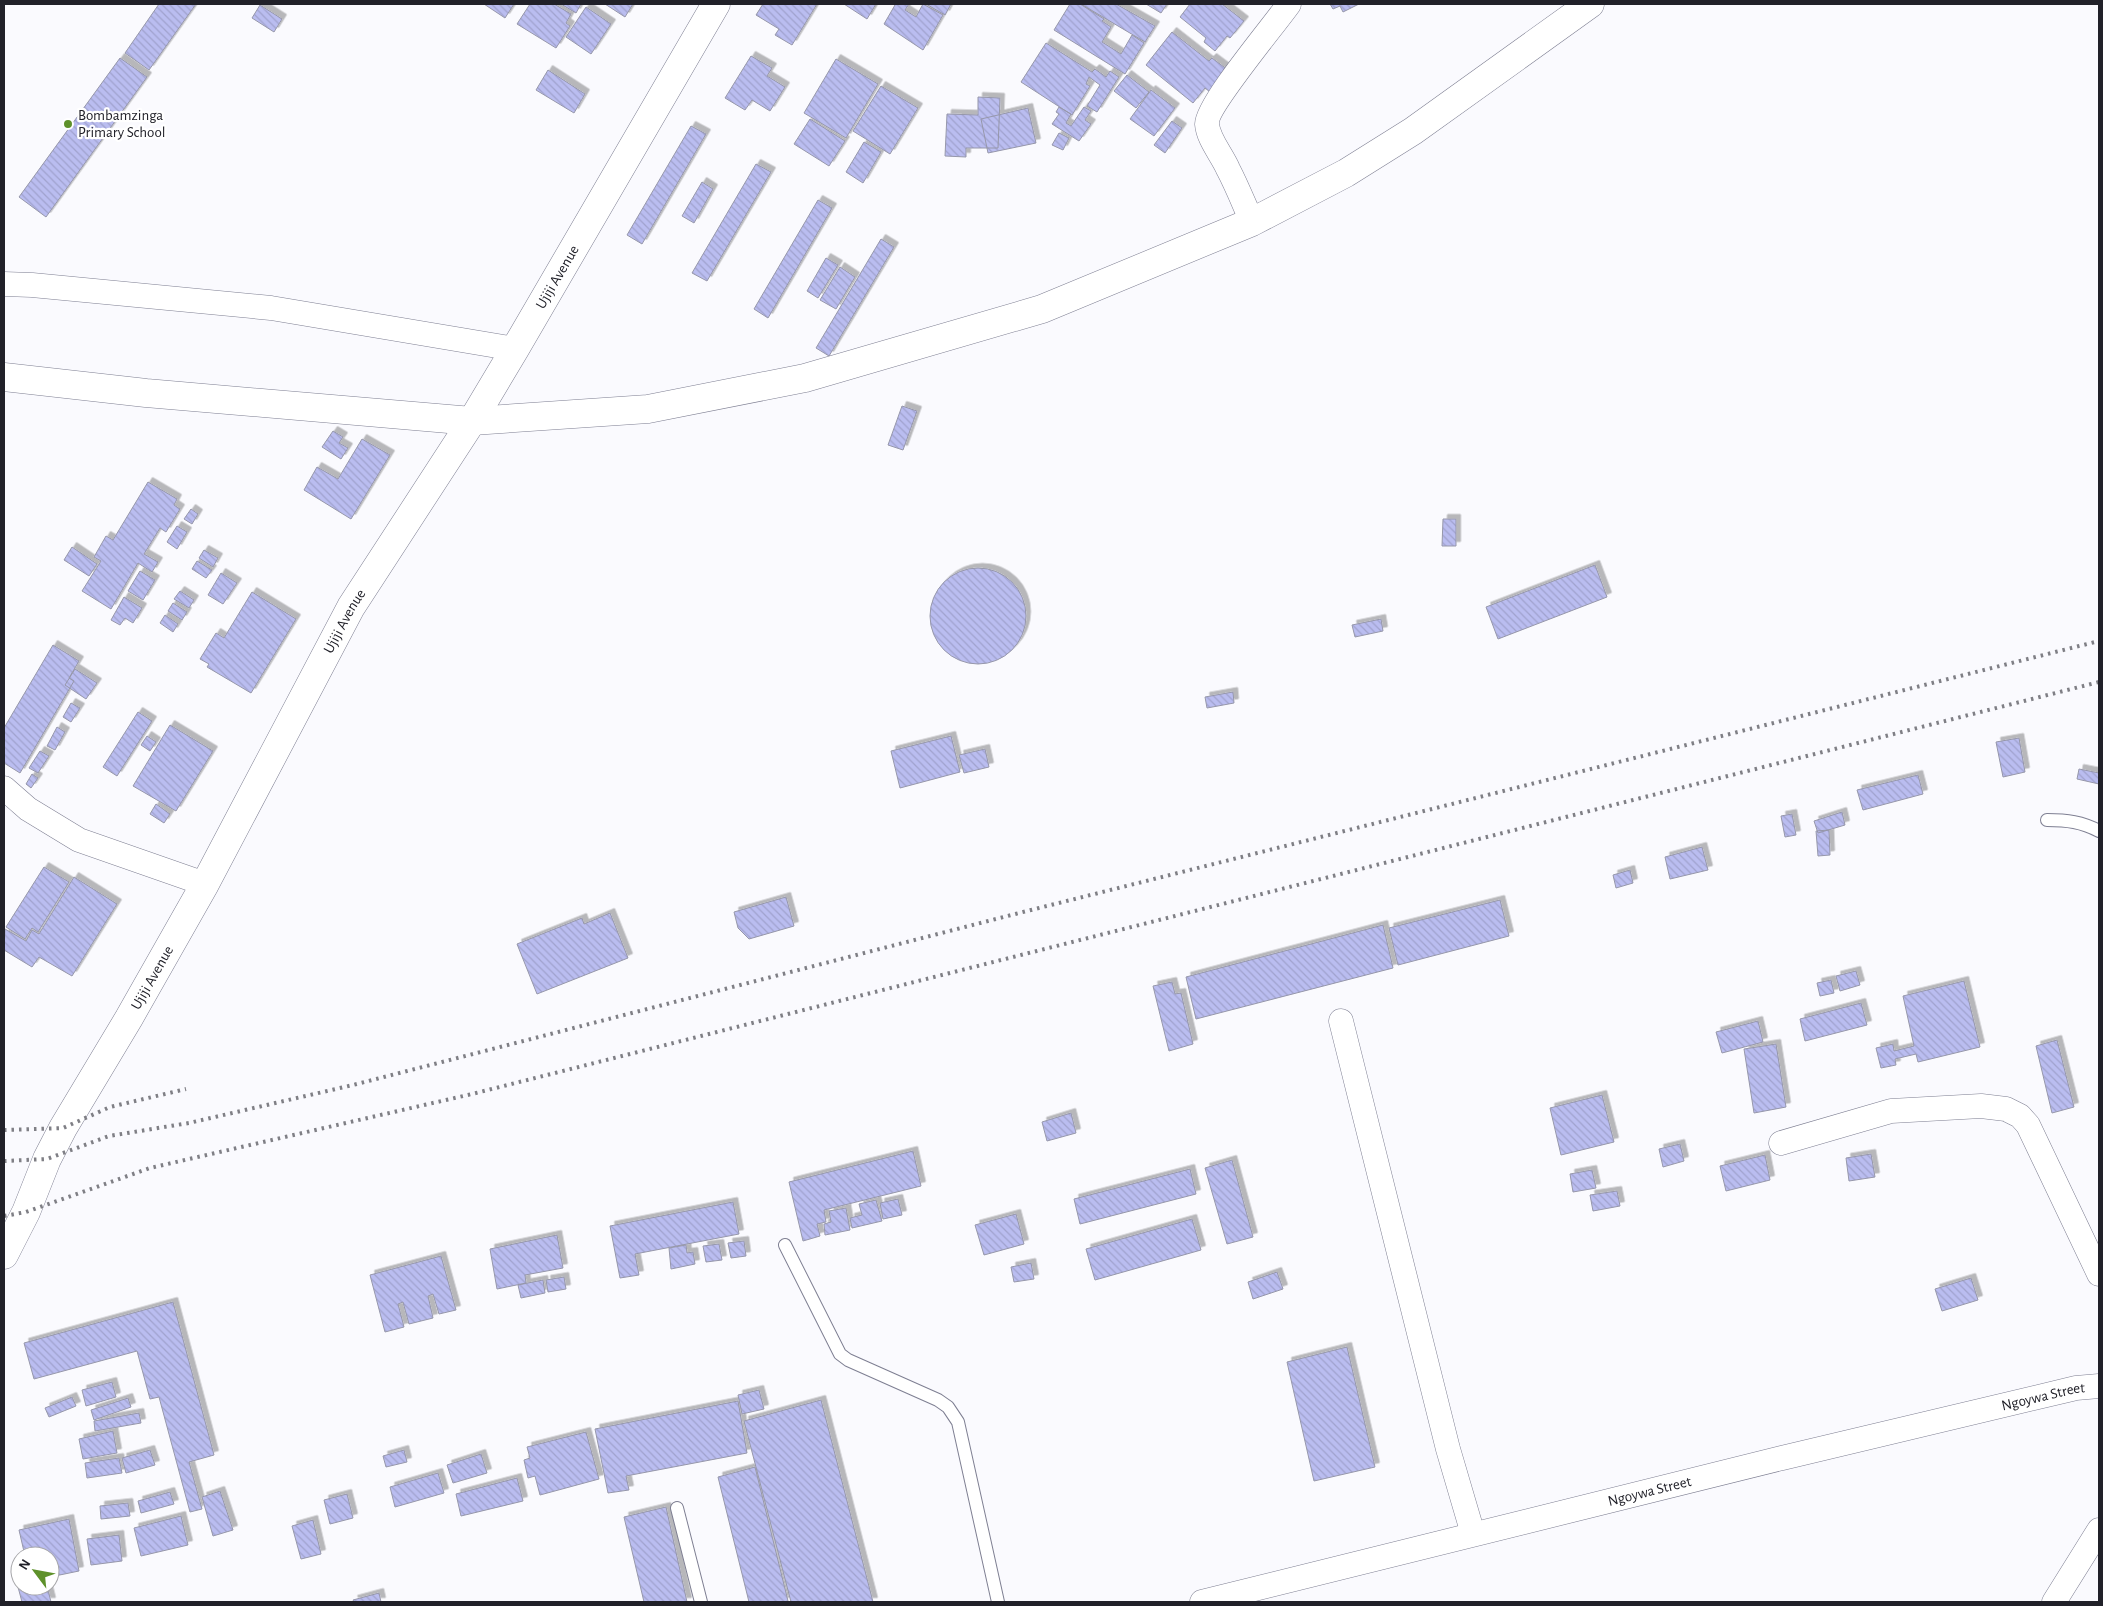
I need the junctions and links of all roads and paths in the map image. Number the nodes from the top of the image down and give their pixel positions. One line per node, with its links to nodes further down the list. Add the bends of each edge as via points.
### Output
1 (716, 4): 6 (highway, Ujiji Avenue)
2 (1289, 4): 4 (street, via 1231,81 1207,123 1209,134)
3 (1590, 4): 4 (highway, via 1412,131 1346,173)
4 (1252, 222): 8 (highway, via 1042,310 805,378 648,410)
5 (4, 284): 6 (street, via 32,284 271,308)
6 (515, 349): 8 (highway, Ujiji Avenue)
7 (4, 377): 8 (highway, via 146,393)
8 (472, 420): 12 (highway, Ujiji Avenue, via 351,607)
9 (4, 788): 12 (street, via 28,808 79,840)
10 (2047, 820): 11 (lane, via 2086,824)
11 (2099, 831)
12 (205, 884): 16 (highway, Ujiji Avenue, via 130,1018 62,1128)
13 (1341, 1021): 21 (street, via 1448,1449)
14 (1781, 1143): 17 (street, via 1891,1111 1981,1106 2006,1109 2020,1116 2028,1125)
15 (785, 1245): 23 (lane, via 840,1354 938,1400 954,1414)
16 (4, 1255)
17 (2099, 1274)
18 (2099, 1386): 21 (street, Ngoywa Street, via 2076,1388)
19 (677, 1508): 22 (lane)
20 (2099, 1530): 25 (street)
21 (1473, 1534): 24 (street, Ngoywa Street)
22 (701, 1602)
23 (998, 1602)
24 (1202, 1602)
25 (2054, 1602)

